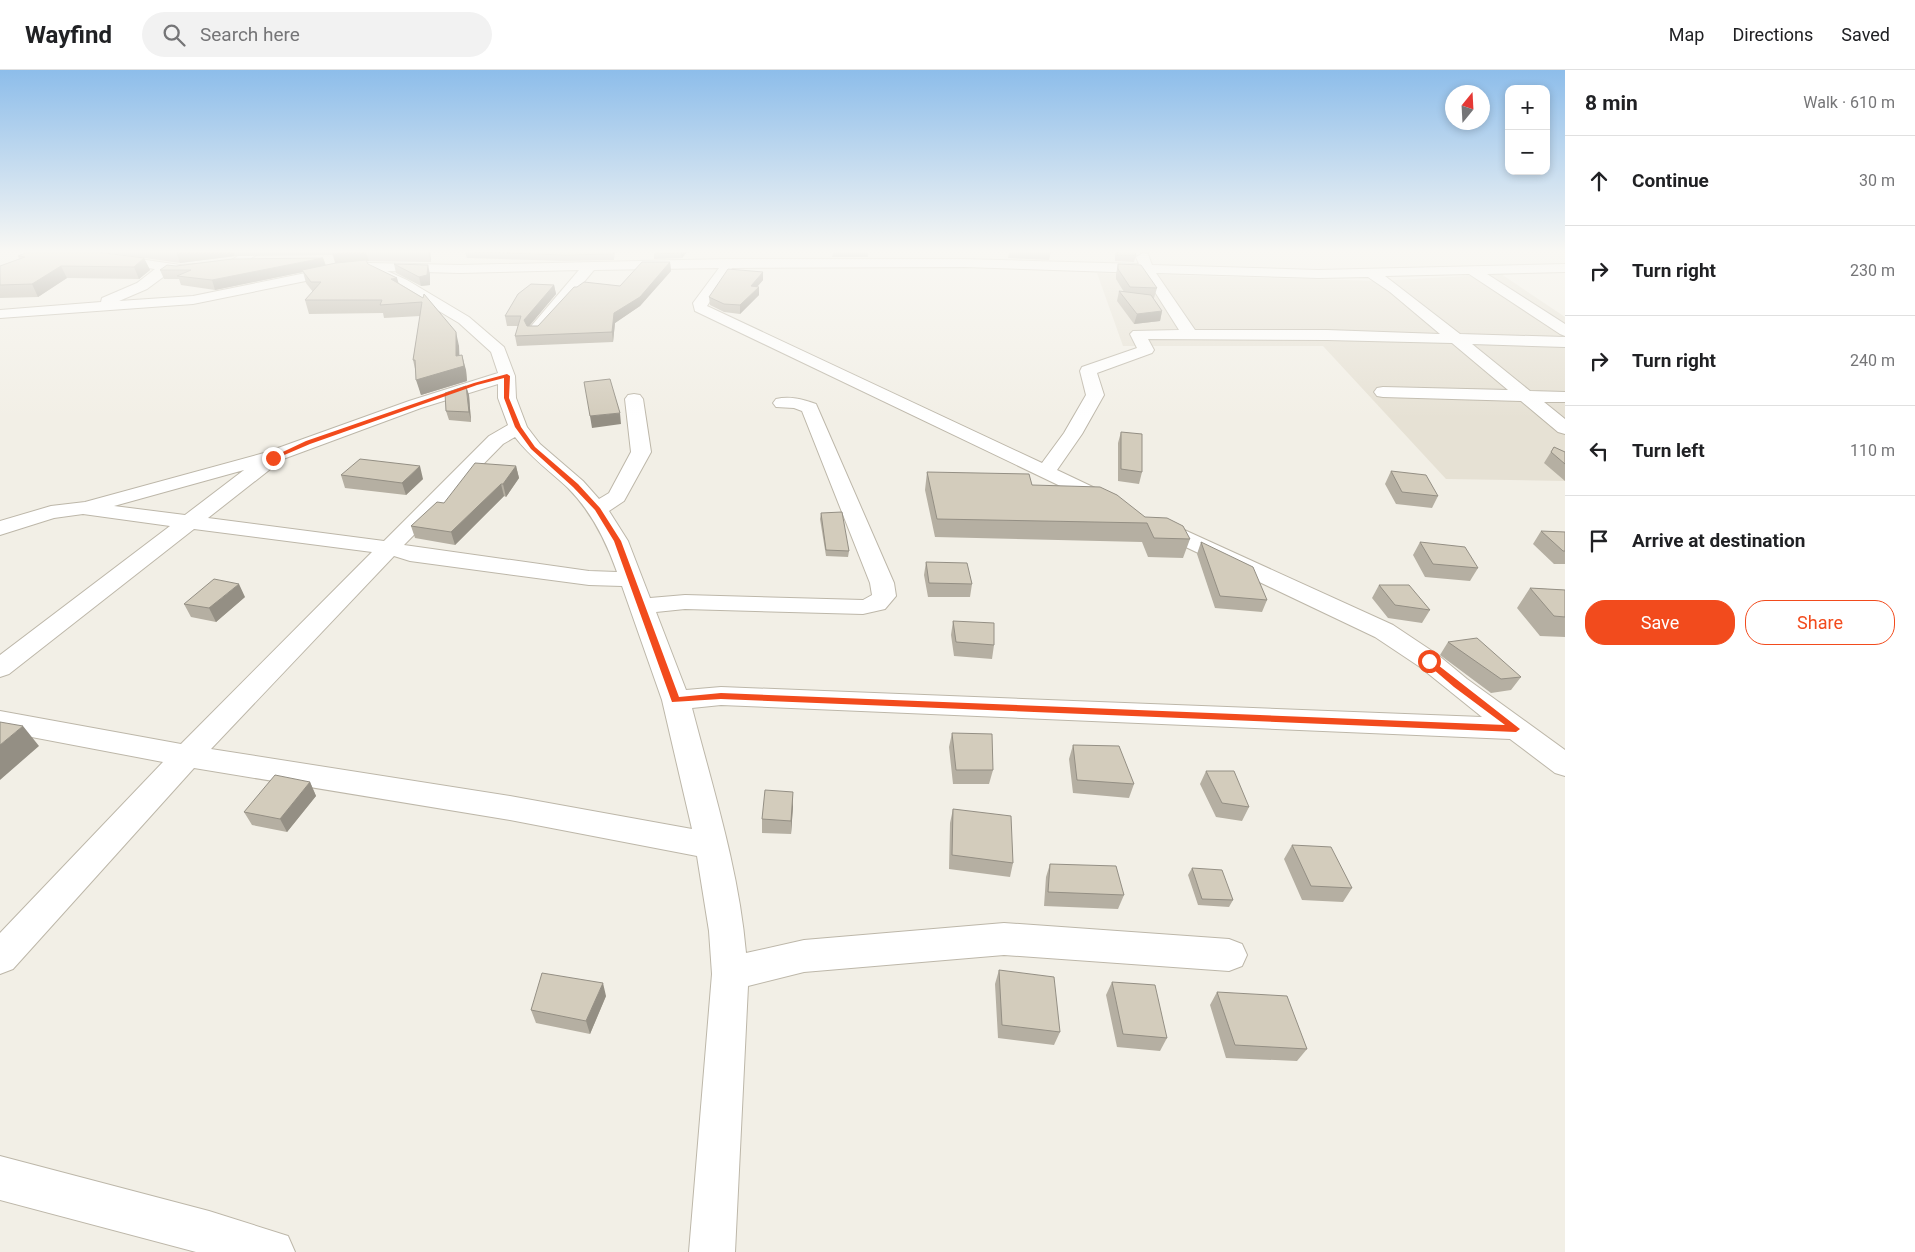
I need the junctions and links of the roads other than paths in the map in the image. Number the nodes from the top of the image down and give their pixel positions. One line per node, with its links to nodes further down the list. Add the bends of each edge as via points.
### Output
1 (89, 307): 8 (street)
2 (449, 307): 14 (street, via 498,350)
3 (555, 307): 9 (street)
4 (700, 307): 23 (street)
5 (1172, 307): 11 (street)
6 (1417, 307): 12 (street)
7 (1528, 307): 10 (street)
8 (0, 314)
9 (535, 331)
10 (1565, 331)
11 (1190, 335): 12 (street, via 1327,335); 23 (street, via 1138,334 1146,350 1088,371 1095,395 1074,434)
12 (1456, 340): 13 (street); 16 (street)
13 (1565, 342)
14 (507, 376): 20 (street, via 507,398); 22 (street, via 336,433)
15 (1383, 392): 16 (street)
16 (1527, 396): 17 (street); 21 (street)
17 (1565, 397)
18 (634, 399): 25 (street, via 641,452 617,497)
19 (782, 403): 30 (street, via 810,408 882,584 884,596 876,604 863,607 685,602)
20 (518, 427): 25 (street, via 533,448 576,485); 28 (street, via 496,440)
21 (1565, 428)
22 (273, 458): 24 (lane); 26 (street)
23 (1046, 472): 34 (street, via 1384,631 1429,661)
24 (83, 508): 26 (street); 27 (street, via 52,512)
25 (597, 509): 29 (street, via 618,541)
26 (190, 523): 28 (street); 31 (street)
27 (0, 528)
28 (389, 548): 29 (street, via 410,554 589,578); 35 (street)
29 (632, 580): 30 (street)
30 (642, 606): 32 (street)
31 (0, 668)
32 (676, 700): 34 (street, via 721,696); 37 (street)
33 (0, 721): 35 (street)
34 (1516, 729): 36 (street)
35 (187, 756): 37 (street, via 510,808); 39 (street)
36 (1565, 765)
37 (712, 846): 40 (street, via 727,931)
38 (1230, 955): 40 (street, via 1004,939 804,956)
39 (0, 958)
40 (730, 974): 43 (street)
41 (0, 1178): 42 (street)
42 (272, 1252)
43 (712, 1252)

